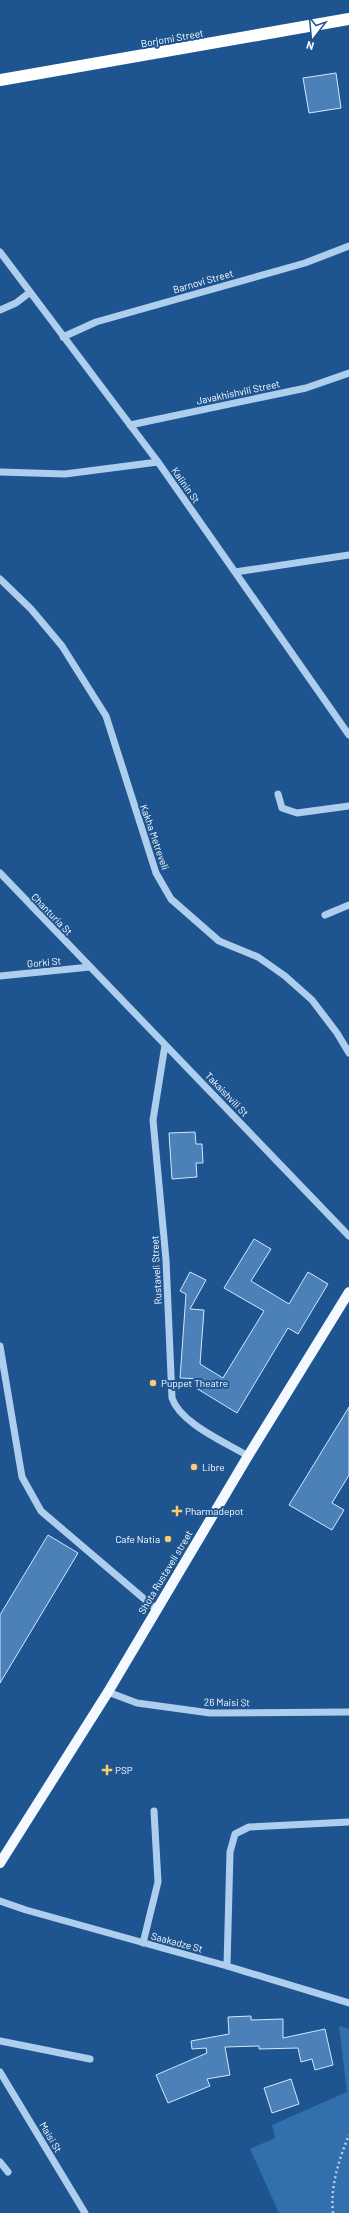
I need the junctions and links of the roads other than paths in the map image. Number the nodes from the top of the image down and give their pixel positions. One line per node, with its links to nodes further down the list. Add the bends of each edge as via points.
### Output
1 (349, 19): 2 (highway, Borjomi Street)
2 (0, 80)
3 (349, 246): 7 (street, Barnovi Street, via 305,263 96,322)
4 (0, 252): 5 (street, Kalinin St)
5 (29, 293): 6 (street, via 16,303); 7 (street, Kalinin St)
6 (0, 310)
7 (63, 337): 9 (street, Kalinin St)
8 (349, 373): 9 (street, Javakhishvili Street, via 306,388)
9 (130, 424): 10 (street, Kalinin St)
10 (158, 462): 11 (street, via 66,474); 13 (street, Kalinin St)
11 (0, 472)
12 (349, 555): 13 (street)
13 (235, 572): 15 (street, Kalinin St)
14 (0, 579): 26 (street, Kakha Metreveli, via 31,609 62,646 106,716 156,873 171,899 219,941 258,957 285,976 312,1000)
15 (349, 735)
16 (278, 794): 17 (street, via 282,808 297,813)
17 (349, 806)
18 (0, 873): 20 (street, Chanturia St)
19 (0, 880): 20 (street)
20 (9, 884): 23 (street, Chanturia St)
21 (349, 905): 22 (street)
22 (325, 915)
23 (90, 967): 24 (street, Gorki St); 25 (street, Takaishvili St)
24 (0, 976)
25 (165, 1045): 27 (street, Takaishvili St); 30 (street, Rustaveli Street, via 153,1120 166,1260 172,1398 175,1407 189,1420)
26 (349, 1053)
27 (349, 1236)
28 (349, 1292): 30 (main road, Shota Rustaveli street)
29 (0, 1346): 31 (street, via 22,1477 41,1511)
30 (248, 1456): 31 (main road, Shota Rustaveli street)
31 (156, 1609): 32 (main road, Shota Rustaveli street)
32 (108, 1692): 33 (street, 26 Maisi St, via 137,1703 210,1713); 36 (main road, Shota Rustaveli street)
33 (349, 1712)
34 (154, 1811): 38 (street, via 158,1882)
35 (349, 1822): 39 (street, via 249,1827 235,1834 230,1852)
36 (0, 1863)
37 (0, 1901): 38 (street, Saakadze St)
38 (143, 1943): 39 (street, Saakadze St)
39 (227, 1966): 40 (street, Saakadze St)
40 (349, 2003)
41 (0, 2041): 42 (street)
42 (90, 2059)
43 (0, 2072): 46 (street, Maisi St)
44 (0, 2162): 45 (street)
45 (8, 2172)
46 (86, 2213)

